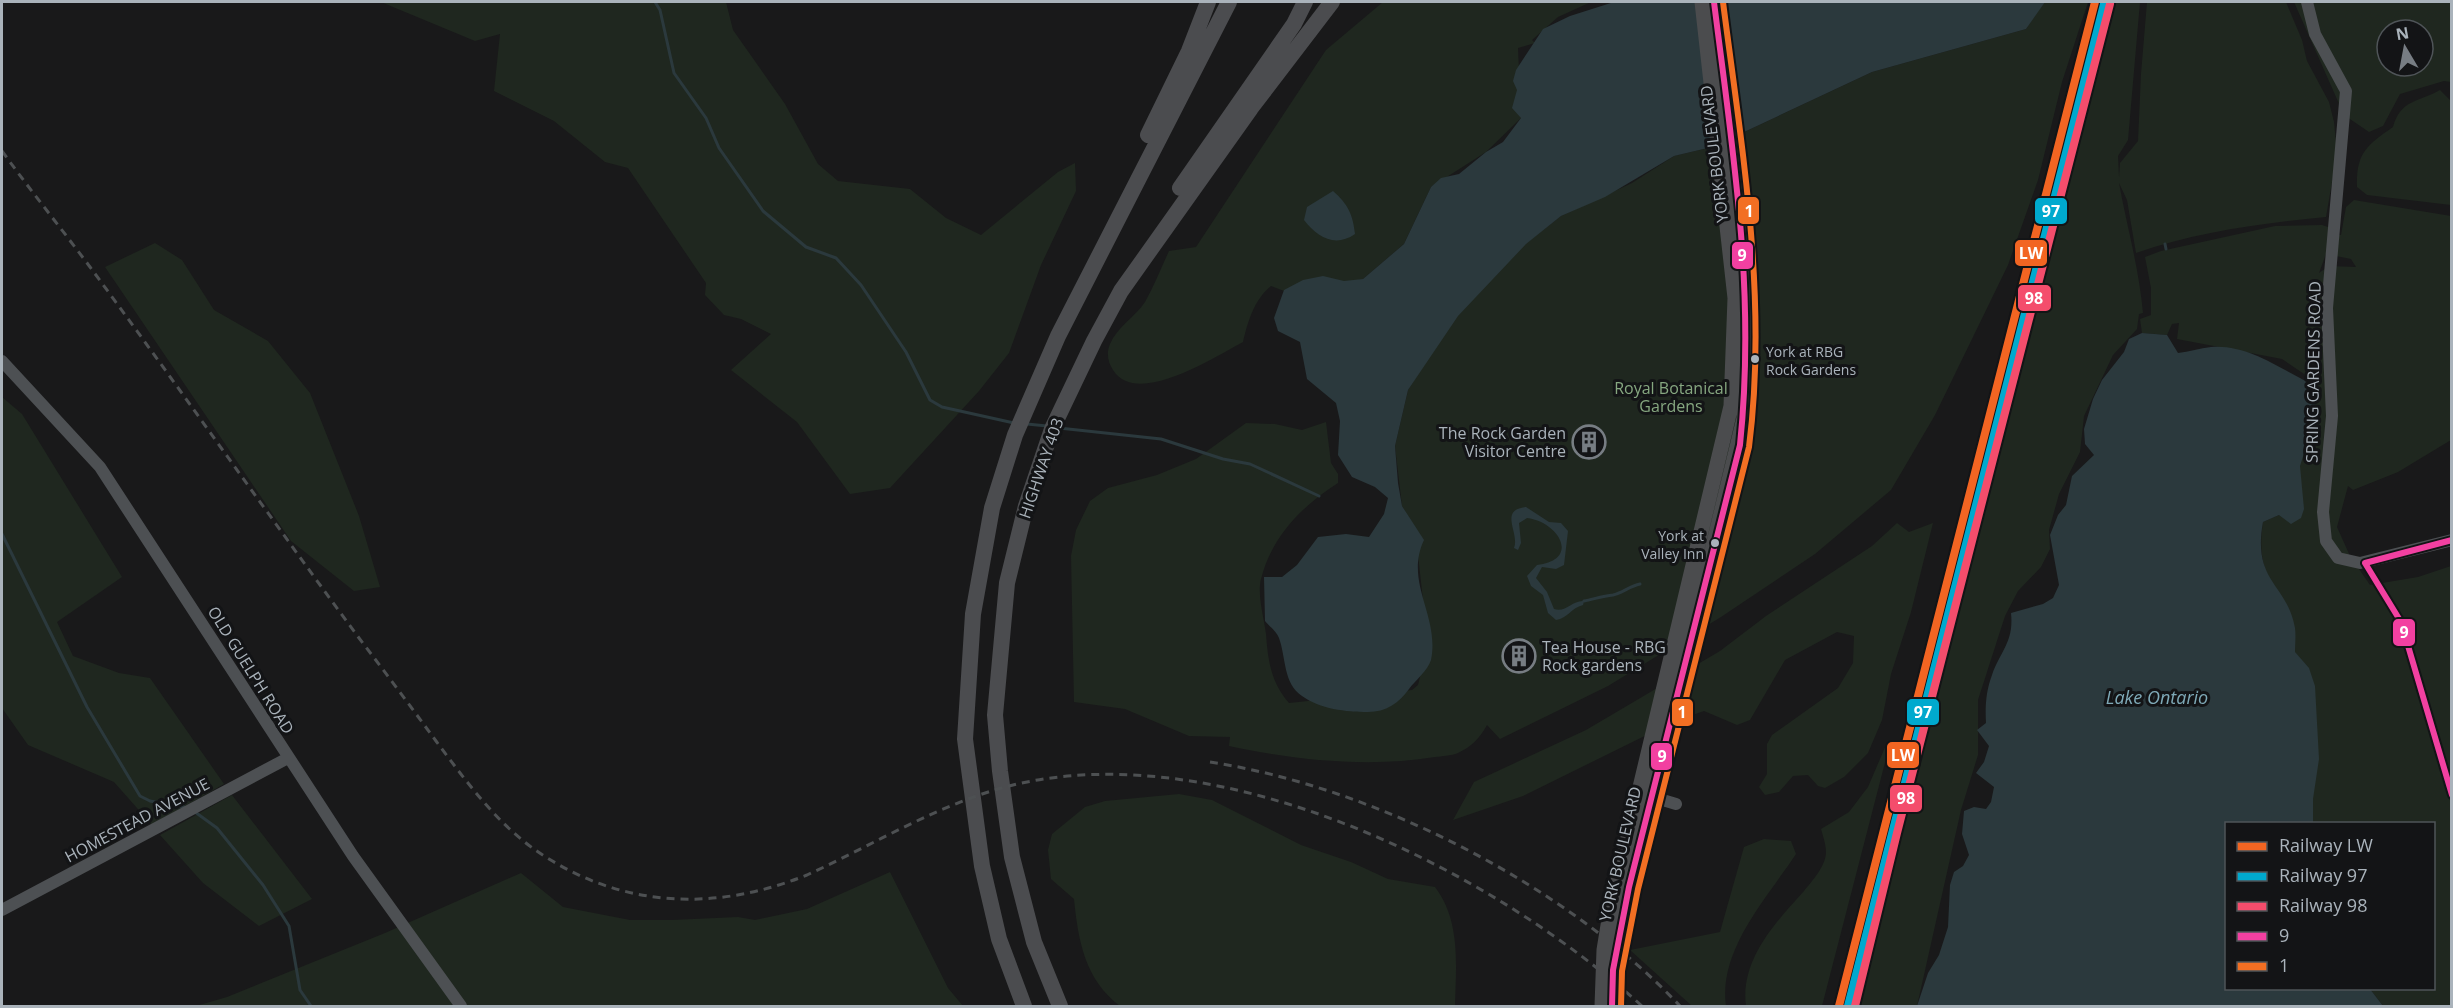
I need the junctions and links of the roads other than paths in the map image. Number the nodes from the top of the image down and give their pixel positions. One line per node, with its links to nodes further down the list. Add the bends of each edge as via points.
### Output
1 (1208, 2): 10 (highway, via 1189,51 1108,216)
2 (1229, 2): 10 (highway, HIGHWAY 403)
3 (1305, 2): 9 (highway, via 1294,24 1165,211)
4 (1332, 2): 9 (highway, HIGHWAY 403)
5 (1702, 2): 8 (main road, YORK BOULEVARD)
6 (1714, 2): 8 (main road, YORK BOULEVARD)
7 (2307, 2): 12 (street, SPRING GARDENS ROAD, via 2315,34 2346,91 2327,308 2332,416 2323,527 2327,544 2338,558 2365,563)
8 (1733, 213): 13 (main road, YORK BOULEVARD, via 1731,406 1685,601); 13 (main road, YORK BOULEVARD, via 1749,320 1744,418 1707,577)
9 (1142, 260): 21 (highway, HIGHWAY 403, via 1094,341 1052,429 1026,506 1007,583 995,715 999,771 1012,857 1034,942)
10 (1058, 336): 20 (highway, HIGHWAY 403, via 1015,435 992,508 973,614 967,683 965,739 981,856 999,939)
11 (2, 361): 14 (street, OLD GUELPH ROAD, via 100,467)
12 (2451, 540)
13 (1669, 700): 15 (main road, YORK BOULEVARD)
14 (288, 758): 17 (street, HOMESTEAD AVENUE); 19 (street, OLD GUELPH ROAD)
15 (1646, 795): 16 (street); 18 (main road, YORK BOULEVARD)
16 (1676, 804)
17 (2, 910)
18 (1617, 916): 22 (main road, YORK BOULEVARD, bridge, via 1604,950); 23 (main road, YORK BOULEVARD, bridge)
19 (461, 1006)
20 (1024, 1006)
21 (1060, 1006)
22 (1602, 1006)
23 (1612, 1006)

